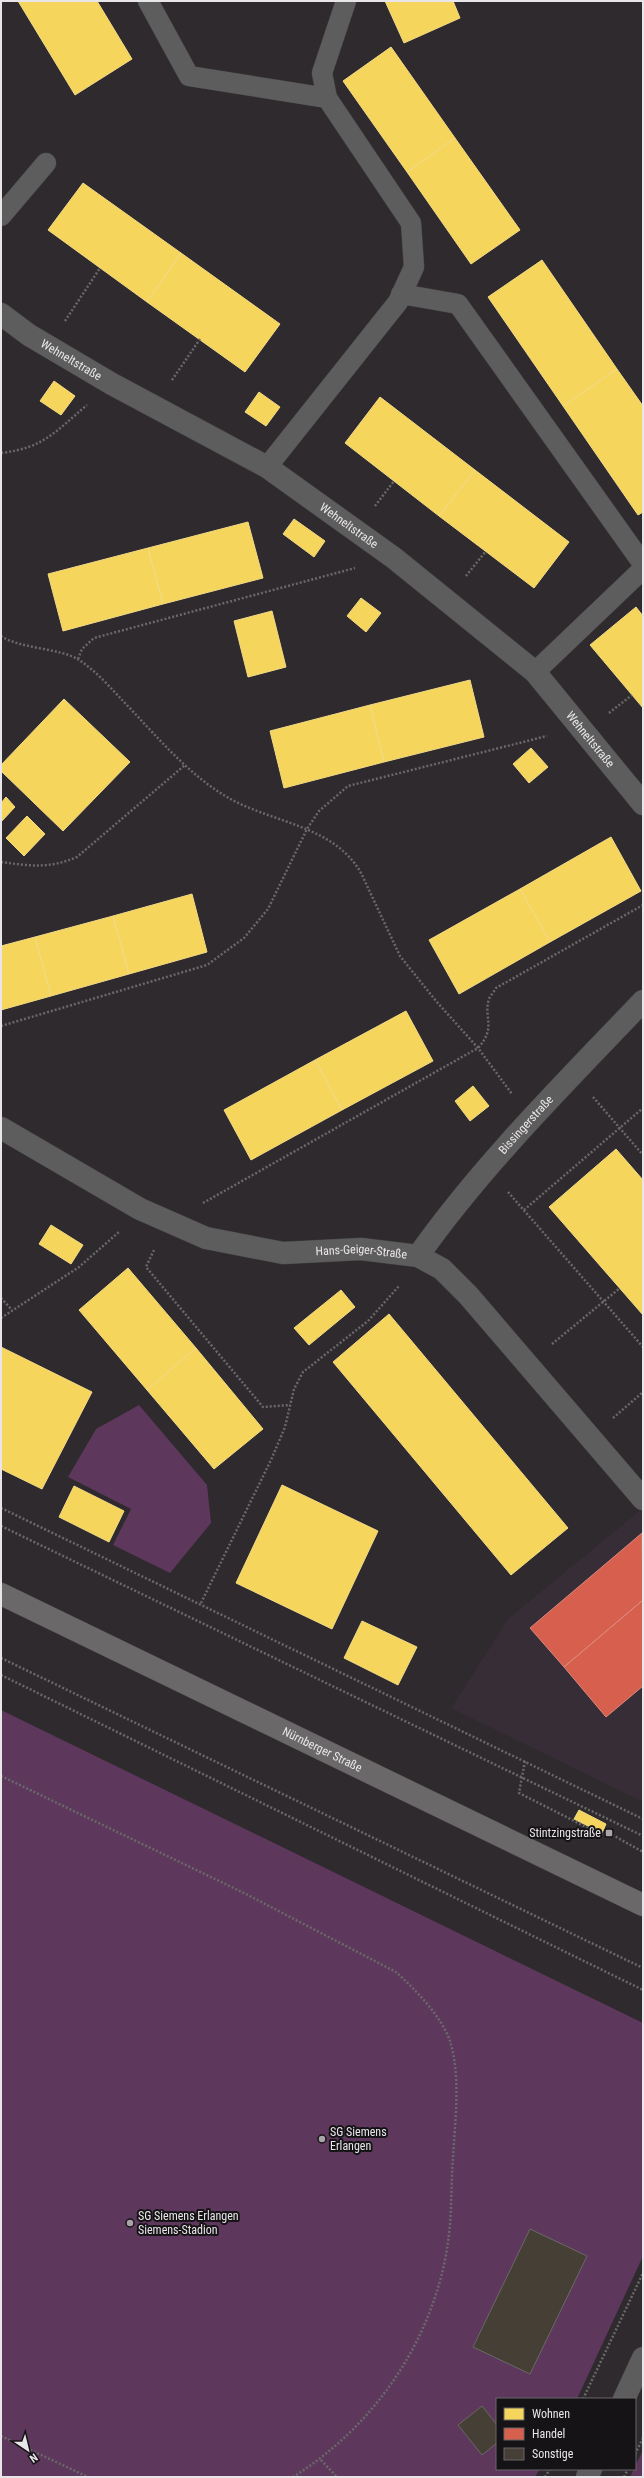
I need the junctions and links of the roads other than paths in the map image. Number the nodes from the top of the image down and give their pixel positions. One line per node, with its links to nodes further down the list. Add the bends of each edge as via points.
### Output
1 (148, 1): 3 (lane, via 189,76)
2 (346, 1): 3 (lane, via 322,73)
3 (326, 98): 6 (lane, via 411,223 414,267)
4 (46, 163): 5 (lane)
5 (1, 216)
6 (401, 294): 8 (lane, via 398,302); 9 (lane, via 458,304)
7 (1, 314): 8 (street, Wehneltstraße, via 112,384)
8 (267, 467): 11 (street, Wehneltstraße, via 394,558)
9 (643, 564)
10 (643, 569): 11 (lane)
11 (535, 672): 12 (street, Wehneltstraße)
12 (643, 804)
13 (643, 1001): 15 (street, Bissingerstraße, via 446,1216)
14 (1, 1128): 15 (street, Hans-Geiger-Straße, via 140,1209 206,1238 284,1253 361,1249)
15 (418, 1256): 16 (street, Hans-Geiger-Straße, via 448,1274 468,1295)
16 (643, 1499)
17 (1, 1594): 18 (street, Nürnberger Straße)
18 (643, 1905)
19 (643, 2358): 20 (street)
20 (624, 2398)

